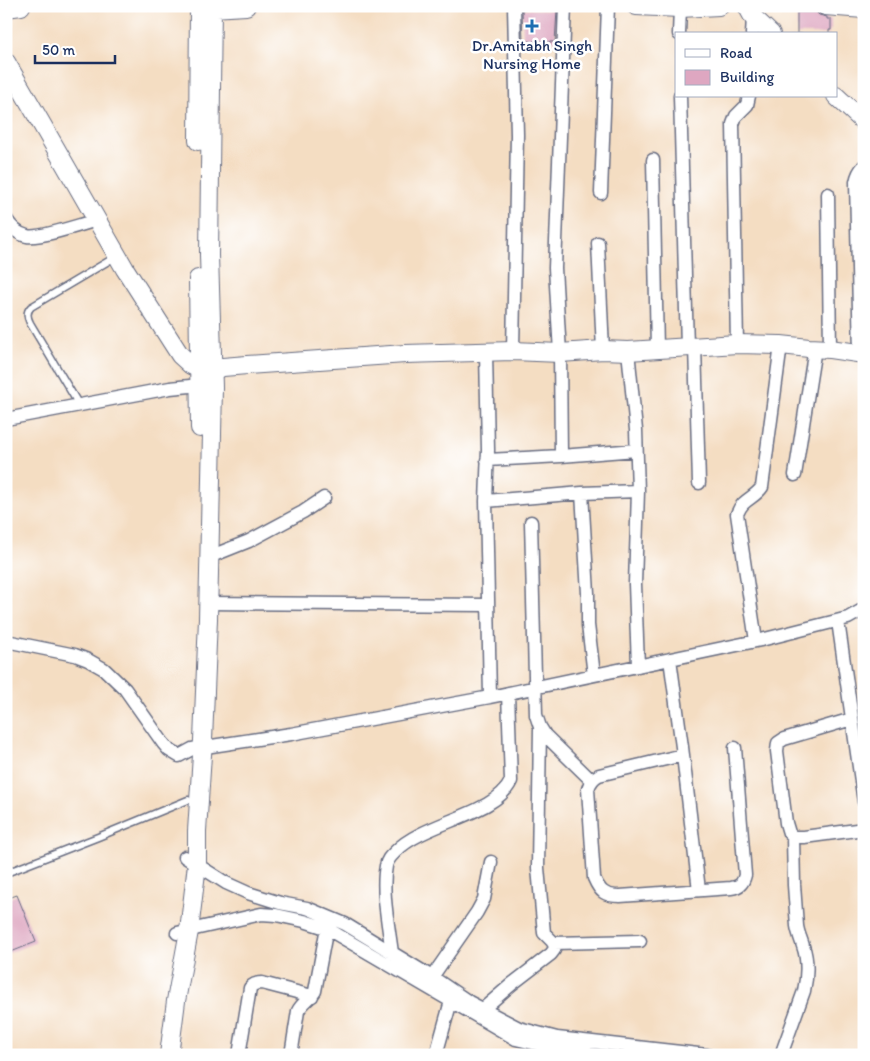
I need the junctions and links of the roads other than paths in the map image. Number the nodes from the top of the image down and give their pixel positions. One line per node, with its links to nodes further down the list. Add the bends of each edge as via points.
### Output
1 (21, 6): 10 (street)
2 (246, 6): 9 (street)
3 (514, 6): 35 (street, via 517,135)
4 (564, 6): 38 (street, via 555,268)
5 (608, 6): 23 (street)
6 (636, 6): 11 (street)
7 (719, 6): 11 (street)
8 (825, 6): 12 (street)
9 (207, 7): 40 (street, via 209,255)
10 (6, 8)
11 (680, 8): 14 (street)
12 (864, 9)
13 (750, 19): 15 (street)
14 (679, 32)
15 (768, 32)
16 (6, 62): 26 (street)
17 (680, 98): 31 (street)
18 (749, 98): 29 (street, via 733,124)
19 (838, 98): 20 (street)
20 (864, 122)
21 (653, 160): 32 (street)
22 (864, 166): 39 (street, via 856,182)
23 (601, 193)
24 (828, 194): 33 (street)
25 (6, 218): 26 (street, via 18,233 29,237)
26 (97, 220): 28 (street)
27 (598, 243): 34 (street)
28 (118, 256): 40 (street, via 180,356); 41 (lane, via 28,310 30,324)
29 (737, 344): 30 (street); 31 (street)
30 (781, 345): 33 (street); 59 (street, via 762,487 744,502 737,514)
31 (691, 346): 32 (street); 47 (street)
32 (657, 349): 36 (street)
33 (822, 349): 39 (street); 46 (street)
34 (603, 350): 36 (street); 38 (street)
35 (513, 351): 37 (street); 38 (street)
36 (628, 351): 43 (street)
37 (486, 352): 40 (street, via 405,354 222,367); 45 (street)
38 (560, 352): 44 (street)
39 (862, 354)
40 (204, 375): 41 (street, via 170,388); 53 (street); 69 (street, via 200,425)
41 (79, 405): 42 (street)
42 (6, 419)
43 (636, 450): 44 (street); 48 (street)
44 (561, 456): 45 (street)
45 (487, 460): 51 (street)
46 (795, 475)
47 (699, 483)
48 (638, 491): 49 (street); 61 (street, via 635,584)
49 (582, 493): 51 (street); 62 (street, via 588,625)
50 (324, 498): 53 (street, via 249,541)
51 (486, 501): 55 (street)
52 (531, 522): 63 (street)
53 (209, 557): 54 (street)
54 (208, 603): 55 (street); 69 (street)
55 (488, 605): 65 (street)
56 (863, 610): 57 (street)
57 (838, 621): 59 (street); 66 (street)
58 (6, 641): 69 (street, via 75,655 104,669 125,689 169,750 179,756)
59 (756, 641): 60 (street)
60 (670, 659): 61 (street); 70 (street)
61 (638, 666): 62 (street)
62 (594, 675): 63 (street)
63 (535, 687): 64 (street); 67 (street)
64 (508, 693): 65 (street); 84 (street, via 511,781 508,787 488,804 416,835 388,858 384,888)
65 (490, 697): 69 (street)
66 (852, 719): 73 (street); 75 (street, via 784,739 778,744 786,823)
67 (540, 728): 71 (street); 83 (street, via 538,868 544,933)
68 (735, 748): 79 (street, via 743,883 738,887)
69 (197, 749): 72 (street); 76 (street, via 197,831)
70 (683, 755): 71 (street, via 600,775); 79 (street)
71 (592, 781): 79 (street, via 588,789 594,878 598,887 612,896)
72 (188, 800): 76 (street); 78 (lane)
73 (864, 802)
74 (864, 829): 75 (street)
75 (793, 837): 97 (street, via 797,926 806,959 806,982)
76 (191, 860): 80 (street, via 226,883 280,903 307,908); 81 (street)
77 (491, 862): 85 (street, via 484,899)
78 (6, 873)
79 (699, 890)
80 (328, 923): 81 (street, via 261,914); 84 (street, via 345,924); 86 (street); 87 (street)
81 (183, 932): 90 (street); 91 (street)
82 (640, 941): 83 (street)
83 (554, 943): 88 (street, via 551,954)
84 (392, 953): 85 (street)
85 (432, 977): 88 (street)
86 (312, 996): 92 (street, via 262,983 252,985); 93 (street, via 299,1008)
87 (451, 1001): 94 (street); 95 (street, via 516,1039)
88 (483, 1009): 89 (street, via 519,1028)
89 (626, 1051): 96 (street)
90 (160, 1055)
91 (169, 1055)
92 (239, 1055)
93 (291, 1055)
94 (436, 1055)
95 (595, 1055)
96 (707, 1055)
97 (781, 1055)

